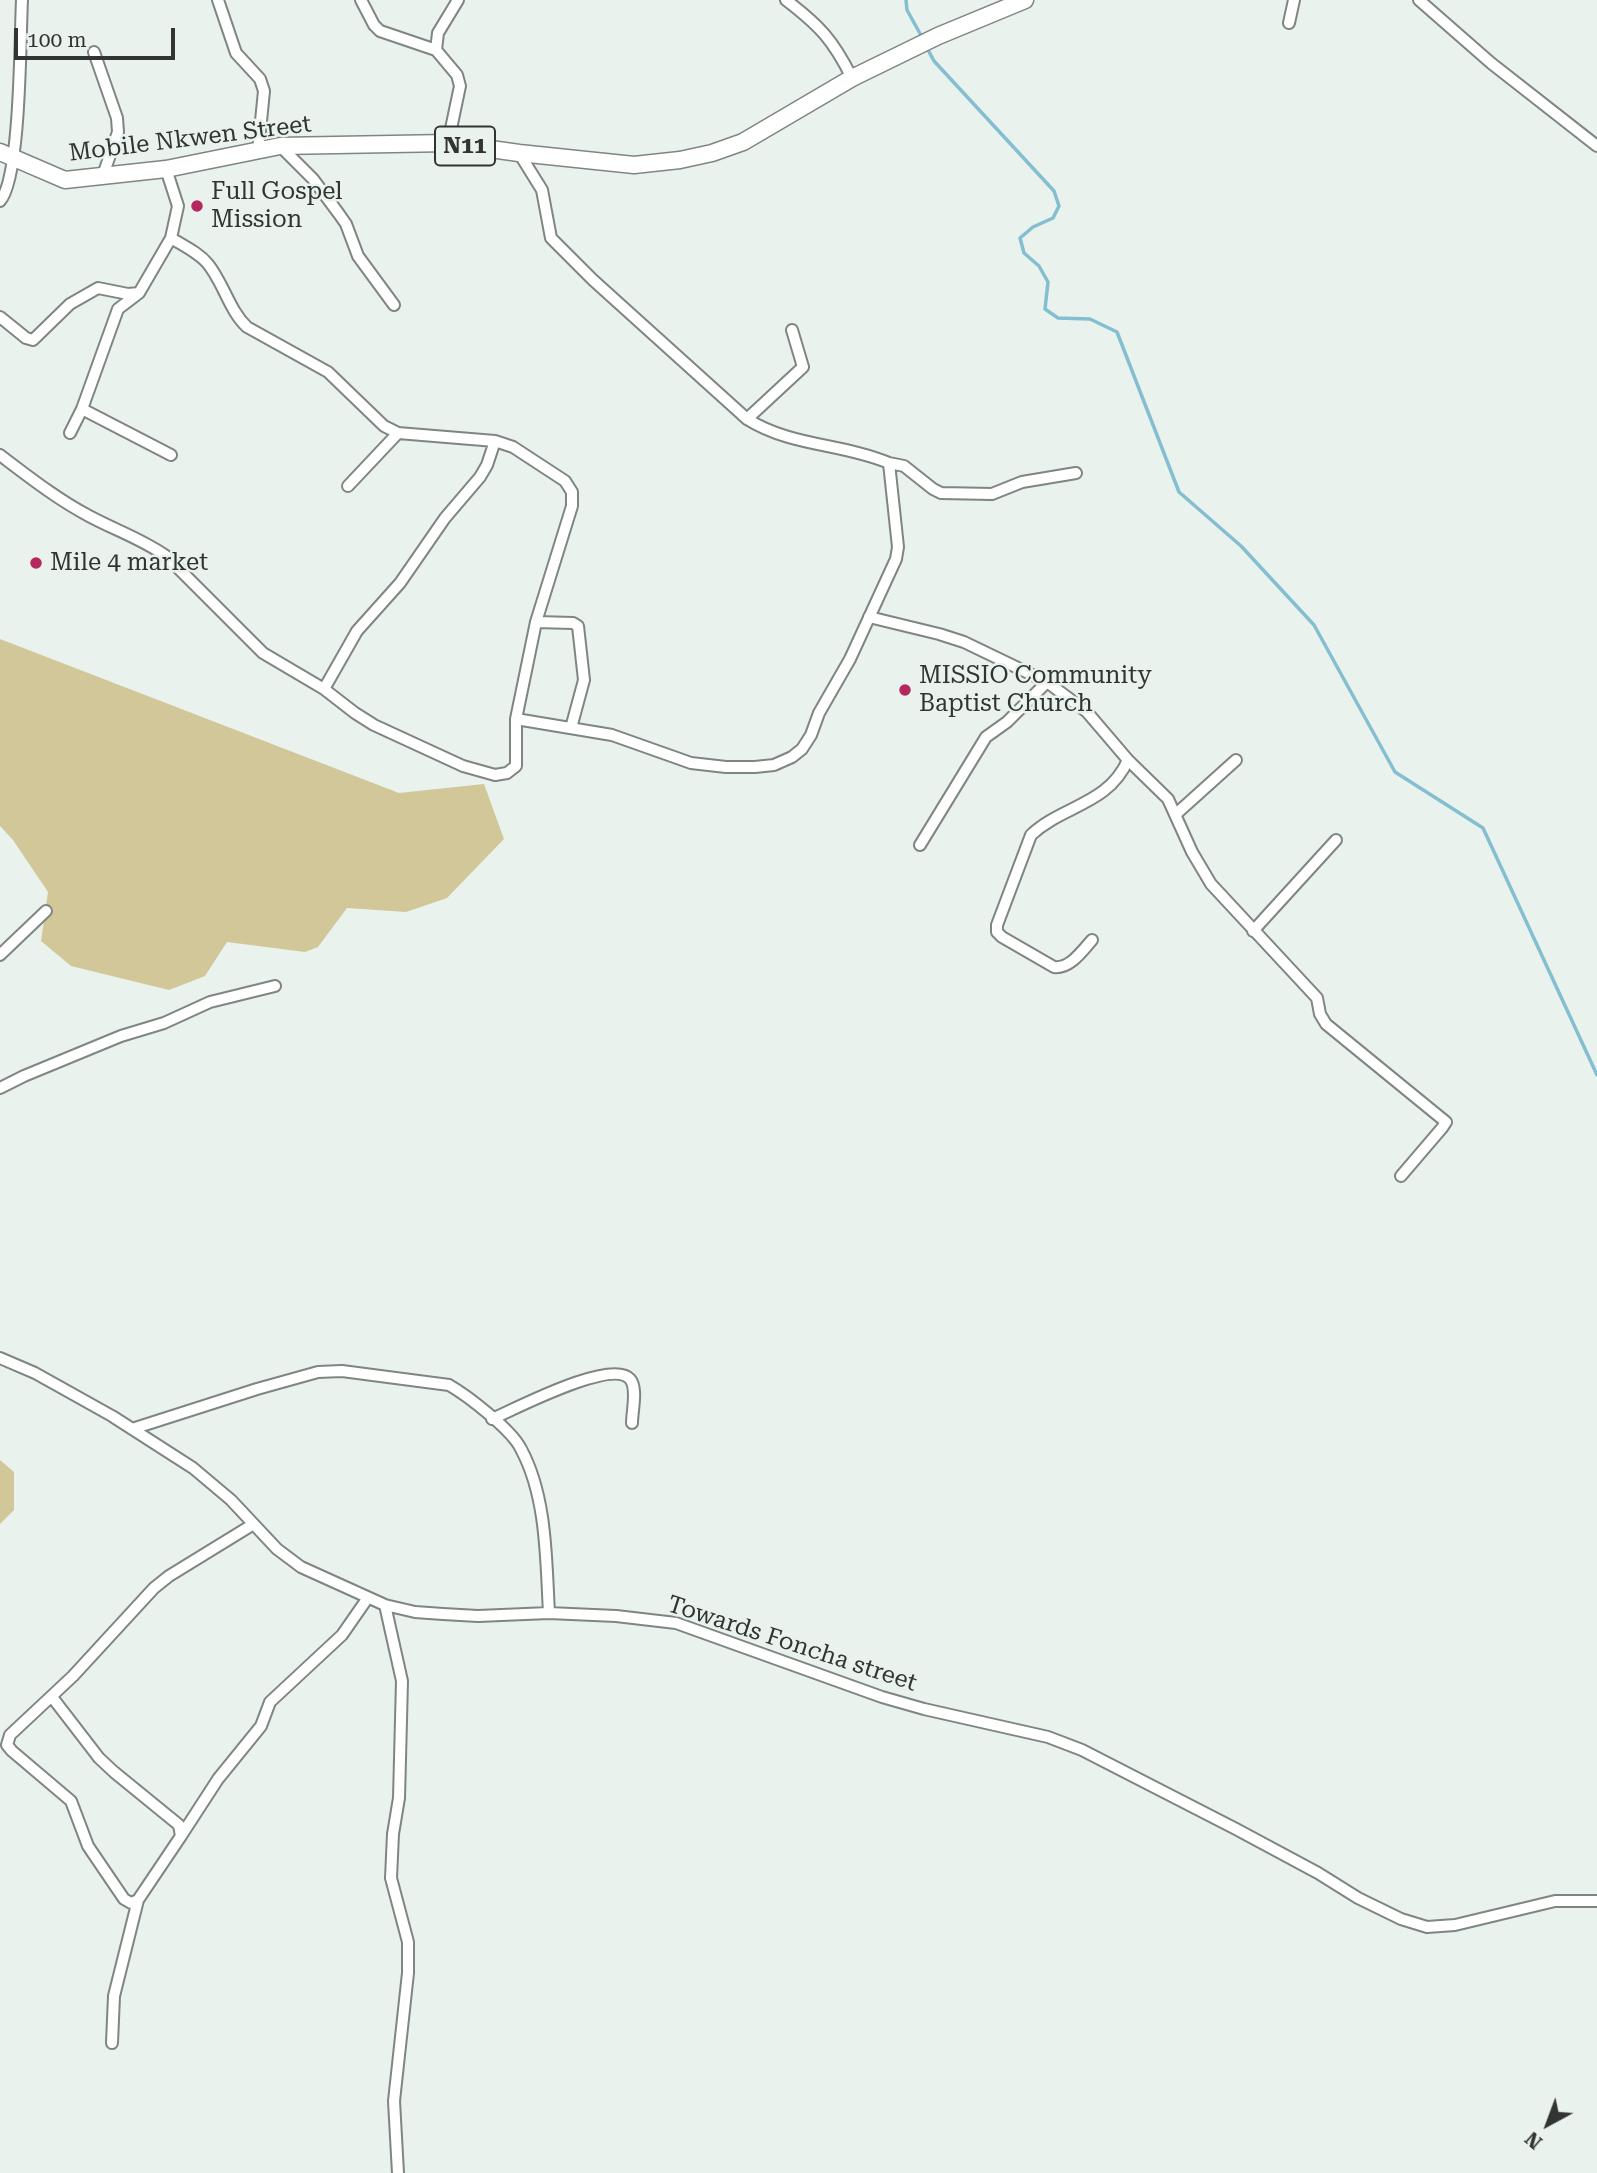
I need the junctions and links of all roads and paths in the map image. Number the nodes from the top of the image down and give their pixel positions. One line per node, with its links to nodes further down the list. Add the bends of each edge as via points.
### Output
1 (22, 0): 18 (street, via 18,112)
2 (218, 0): 16 (street, via 236,52 260,79 264,91)
3 (361, 0): 10 (street, via 380,31)
4 (457, 0): 10 (street, via 438,33)
5 (786, 0): 12 (street, via 817,24)
6 (1025, 0): 12 (highway, Mobile Nkwen Street / N11)
7 (1294, 0): 9 (street)
8 (1419, 0): 15 (street)
9 (1289, 23)
10 (436, 50): 13 (street, via 457,75 460,86)
11 (94, 52): 20 (street, via 118,132)
12 (852, 78): 17 (highway, Mobile Nkwen Street / N11, via 743,142 712,153 634,165)
13 (448, 143): 14 (highway, Mobile Nkwen Street / N11); 17 (highway, Mobile Nkwen Street / N11)
14 (280, 146): 16 (highway, Mobile Nkwen Street / N11); 24 (street, via 339,214 358,256)
15 (1597, 146)
16 (258, 151): 19 (highway, Mobile Nkwen Street / N11)
17 (519, 153): 28 (street, via 542,190 551,239)
18 (6, 154): 20 (highway, Mobile Nkwen Street / N11, via 65,180); 21 (street, via 10,177)
19 (166, 169): 20 (highway, Mobile Nkwen Street / N11); 22 (street, via 177,206)
20 (102, 178)
21 (0, 201)
22 (171, 238): 23 (street); 30 (street, via 208,264 247,327 328,372 384,426)
23 (139, 293): 25 (street, via 99,288 70,304 33,340); 27 (street, via 118,309)
24 (394, 305)
25 (0, 317)
26 (792, 330): 28 (street, via 803,367)
27 (82, 409): 29 (street); 33 (street)
28 (747, 418): 34 (street, via 774,434 869,454)
29 (69, 432)
30 (398, 433): 31 (street); 36 (street)
31 (495, 441): 38 (street, via 549,469 572,492 572,506); 40 (street, via 480,477 400,583 356,631)
32 (0, 455): 40 (street, via 60,500 158,550 263,653)
33 (171, 455)
34 (889, 463): 35 (street, via 904,466 941,493 992,494 1022,482); 37 (street, via 898,547)
35 (1076, 473)
36 (348, 486)
37 (869, 617): 39 (street, via 964,642); 42 (street, via 802,749 774,765 691,763 612,735)
38 (536, 622): 41 (street); 42 (street, via 578,626 584,680)
39 (1047, 682): 43 (street, via 1087,712); 47 (street, via 986,737)
40 (324, 689): 41 (street, via 374,725 495,775 507,774 516,766)
41 (516, 719): 42 (street)
42 (570, 728)
43 (1128, 760): 45 (street, via 1159,789); 50 (street, via 1111,786 1031,835 997,925 1002,937 1054,967 1068,965)
44 (1236, 760): 45 (street)
45 (1176, 814): 49 (street, via 1204,874)
46 (1336, 840): 49 (street)
47 (919, 845)
48 (46, 911): 51 (street)
49 (1254, 931): 54 (street, via 1317,998 1326,1024 1446,1122)
50 (1092, 940)
51 (0, 955)
52 (275, 986): 53 (street, via 210,1002)
53 (0, 1088)
54 (1401, 1176)
55 (0, 1358): 58 (street, Towards Foncha street, via 35,1373)
56 (492, 1419): 57 (street, via 565,1386 620,1373 633,1383); 58 (street, via 449,1385 342,1371 318,1372 257,1389); 62 (street, via 521,1447 537,1492)
57 (632, 1423)
58 (132, 1430): 59 (street, Towards Foncha street, via 214,1484)
59 (252, 1525): 60 (street, Towards Foncha street, via 301,1567); 63 (street, via 154,1588)
60 (367, 1599): 61 (street, Towards Foncha street); 65 (street, via 342,1634 270,1702 261,1726 218,1779)
61 (384, 1605): 62 (street, Towards Foncha street, via 478,1616); 69 (street, via 402,1681 391,1878 408,1942 394,2101)
62 (550, 1612): 67 (street, Towards Foncha street, via 676,1623 882,1697 1048,1737 1236,1829 1358,1898 1427,1927 1555,1902)
63 (52, 1697): 64 (street, via 10,1735); 65 (street, via 99,1758 175,1821)
64 (4, 1748): 66 (street, via 71,1801 96,1859 124,1899)
65 (181, 1836): 66 (street)
66 (138, 1900): 68 (street, via 114,1996)
67 (1597, 1901)
68 (112, 2043)
69 (398, 2173)

